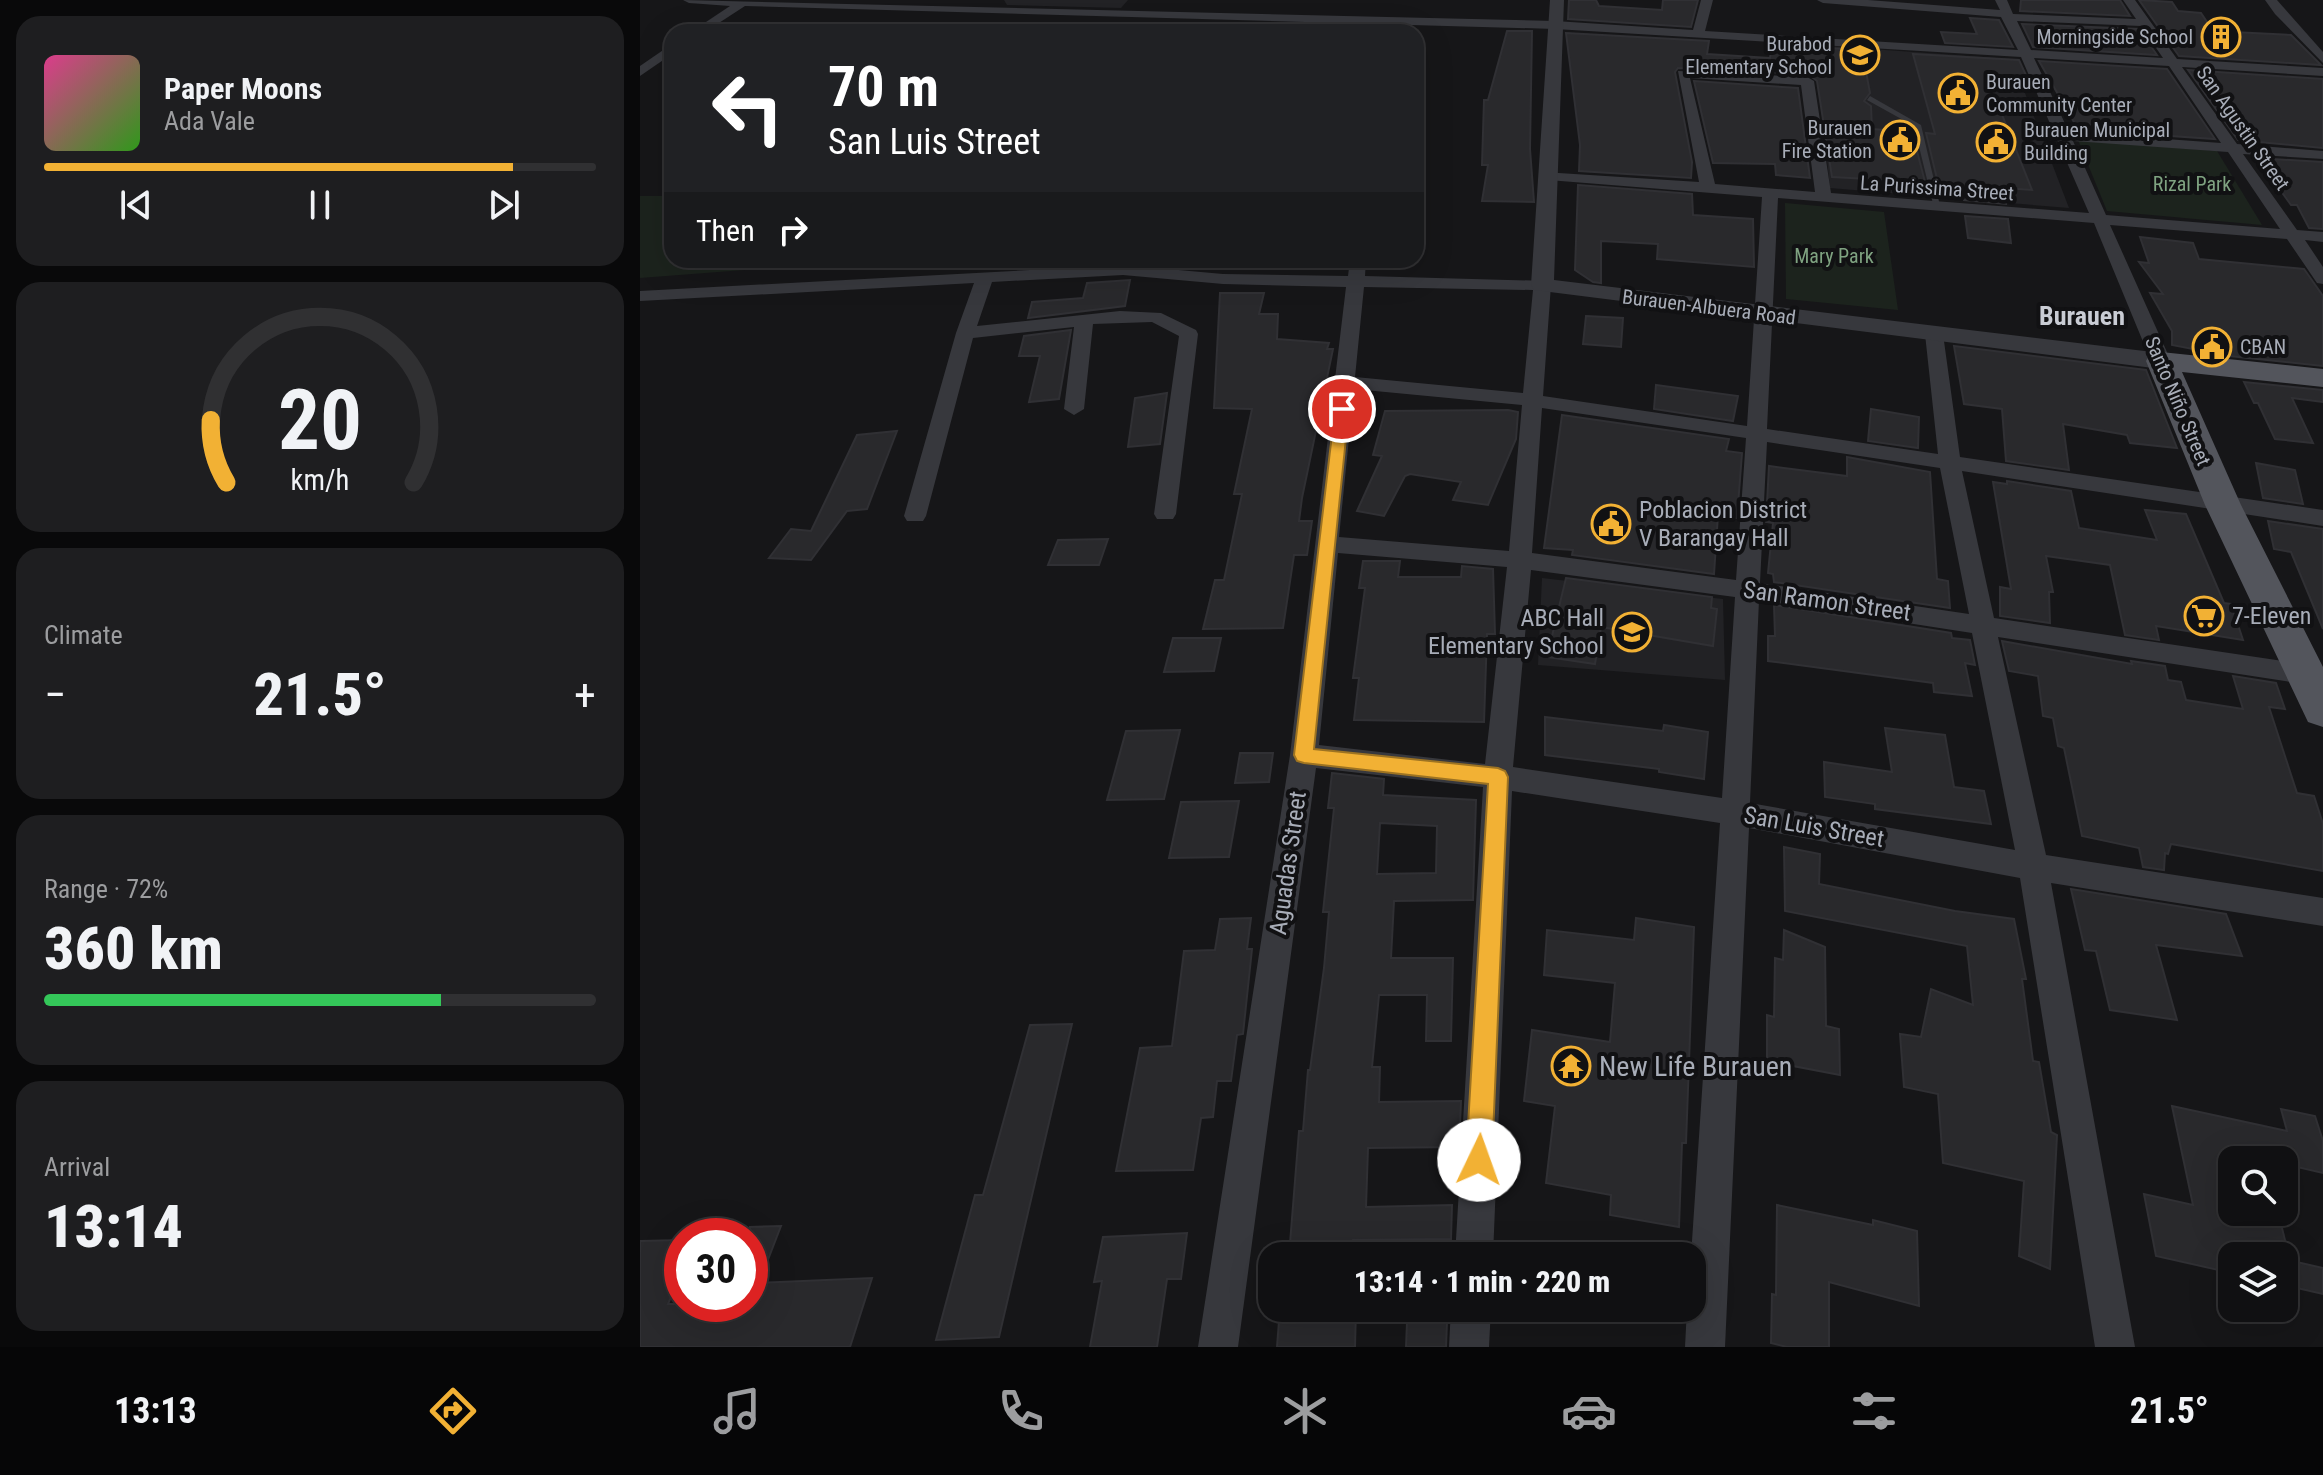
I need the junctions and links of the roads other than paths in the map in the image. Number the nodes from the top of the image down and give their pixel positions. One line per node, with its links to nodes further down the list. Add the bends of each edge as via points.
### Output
1 (689, 0): 8 (street)
2 (1140, 0): 11 (street)
3 (1557, 0): 16 (street)
4 (1707, 0): 18 (street)
5 (1823, 0): 9 (street)
6 (2129, 0): 12 (street, San Agustin Street)
7 (2271, 0): 21 (street)
8 (749, 2): 10 (street); 13 (street)
9 (2005, 10): 12 (street); 19 (street, Santo Niño Street)
10 (1042, 12): 11 (street); 14 (street)
11 (1127, 14): 15 (street)
12 (2146, 23): 22 (street, San Agustin Street)
13 (711, 24)
14 (1031, 24)
15 (1327, 24)
16 (1555, 25): 17 (street); 18 (street); 29 (street)
17 (1424, 27)
18 (1698, 33): 19 (street)
19 (2025, 53): 22 (street); 26 (street, Santo Niño Street)
20 (664, 54): 23 (street)
21 (2323, 59)
22 (2173, 62): 24 (street); 27 (street, San Agustin Street)
23 (640, 72)
24 (2323, 72)
25 (1870, 98): 33 (lane, via 1917,125)
26 (2064, 136): 27 (street); 34 (street, Santo Niño Street)
27 (2230, 146): 28 (street); 35 (street, San Agustin Street)
28 (2323, 155)
29 (1548, 175): 30 (street, La Purissima Street); 42 (street)
30 (1708, 189): 31 (street, La Purissima Street); 32 (street, via 1683,74 1807,81)
31 (1770, 195): 32 (street, La Purissima Street); 44 (street)
32 (1824, 199): 33 (street, La Purissima Street)
33 (1938, 208): 34 (street, La Purissima Street)
34 (2099, 220): 35 (street, La Purissima Street); 48 (street, Santo Niño Street)
35 (2292, 234): 36 (street, La Purissima Street); 41 (street, San Agustin Street)
36 (2323, 237)
37 (1055, 268): 40 (street)
38 (1096, 268): 39 (street, via 1223,279)
39 (1357, 271): 42 (street); 50 (street, Aguadas Street)
40 (985, 278): 43 (street); 46 (street)
41 (2323, 279)
42 (1542, 285): 44 (street, Burauen-Albuera Road); 51 (street)
43 (640, 296)
44 (1764, 314): 47 (street, Burauen-Albuera Road); 53 (street)
45 (1084, 322): 46 (street); 52 (street); 56 (street, via 1155,317 1189,334)
46 (965, 333): 57 (street)
47 (1934, 334): 48 (street, Burauen-Albuera Road); 54 (street)
48 (2161, 361): 49 (main road); 55 (main road, Santo Niño Street)
49 (2323, 378)
50 (1345, 382): 51 (street); 59 (street, Aguadas Street)
51 (1531, 400): 53 (street); 60 (street)
52 (1074, 409)
53 (1759, 434): 54 (street); 61 (street)
54 (1950, 464): 55 (street); 62 (street)
55 (2223, 505): 58 (street); 63 (main road, Santo Niño Street)
56 (1165, 514)
57 (915, 516)
58 (2323, 518)
59 (1329, 544): 60 (street, San Ramon Street); 65 (street, Aguadas Street)
60 (1520, 560): 61 (street, San Ramon Street); 66 (street)
61 (1749, 590): 62 (street, San Ramon Street); 67 (street)
62 (1985, 624): 63 (street, San Ramon Street); 68 (street)
63 (2314, 675): 64 (main road, Santo Niño Street)
64 (2323, 710)
65 (1304, 755): 66 (street, San Luis Street); 72 (street, Aguadas Street)
66 (1498, 777): 67 (street, San Luis Street); 70 (street)
67 (1736, 813): 68 (street, San Luis Street); 74 (street)
68 (2033, 867): 69 (street, San Luis Street); 75 (street)
69 (2323, 912)
70 (1475, 1242)
71 (1470, 1322): 73 (street)
72 (1218, 1347)
73 (1469, 1347)
74 (1705, 1347)
75 (2115, 1347)

